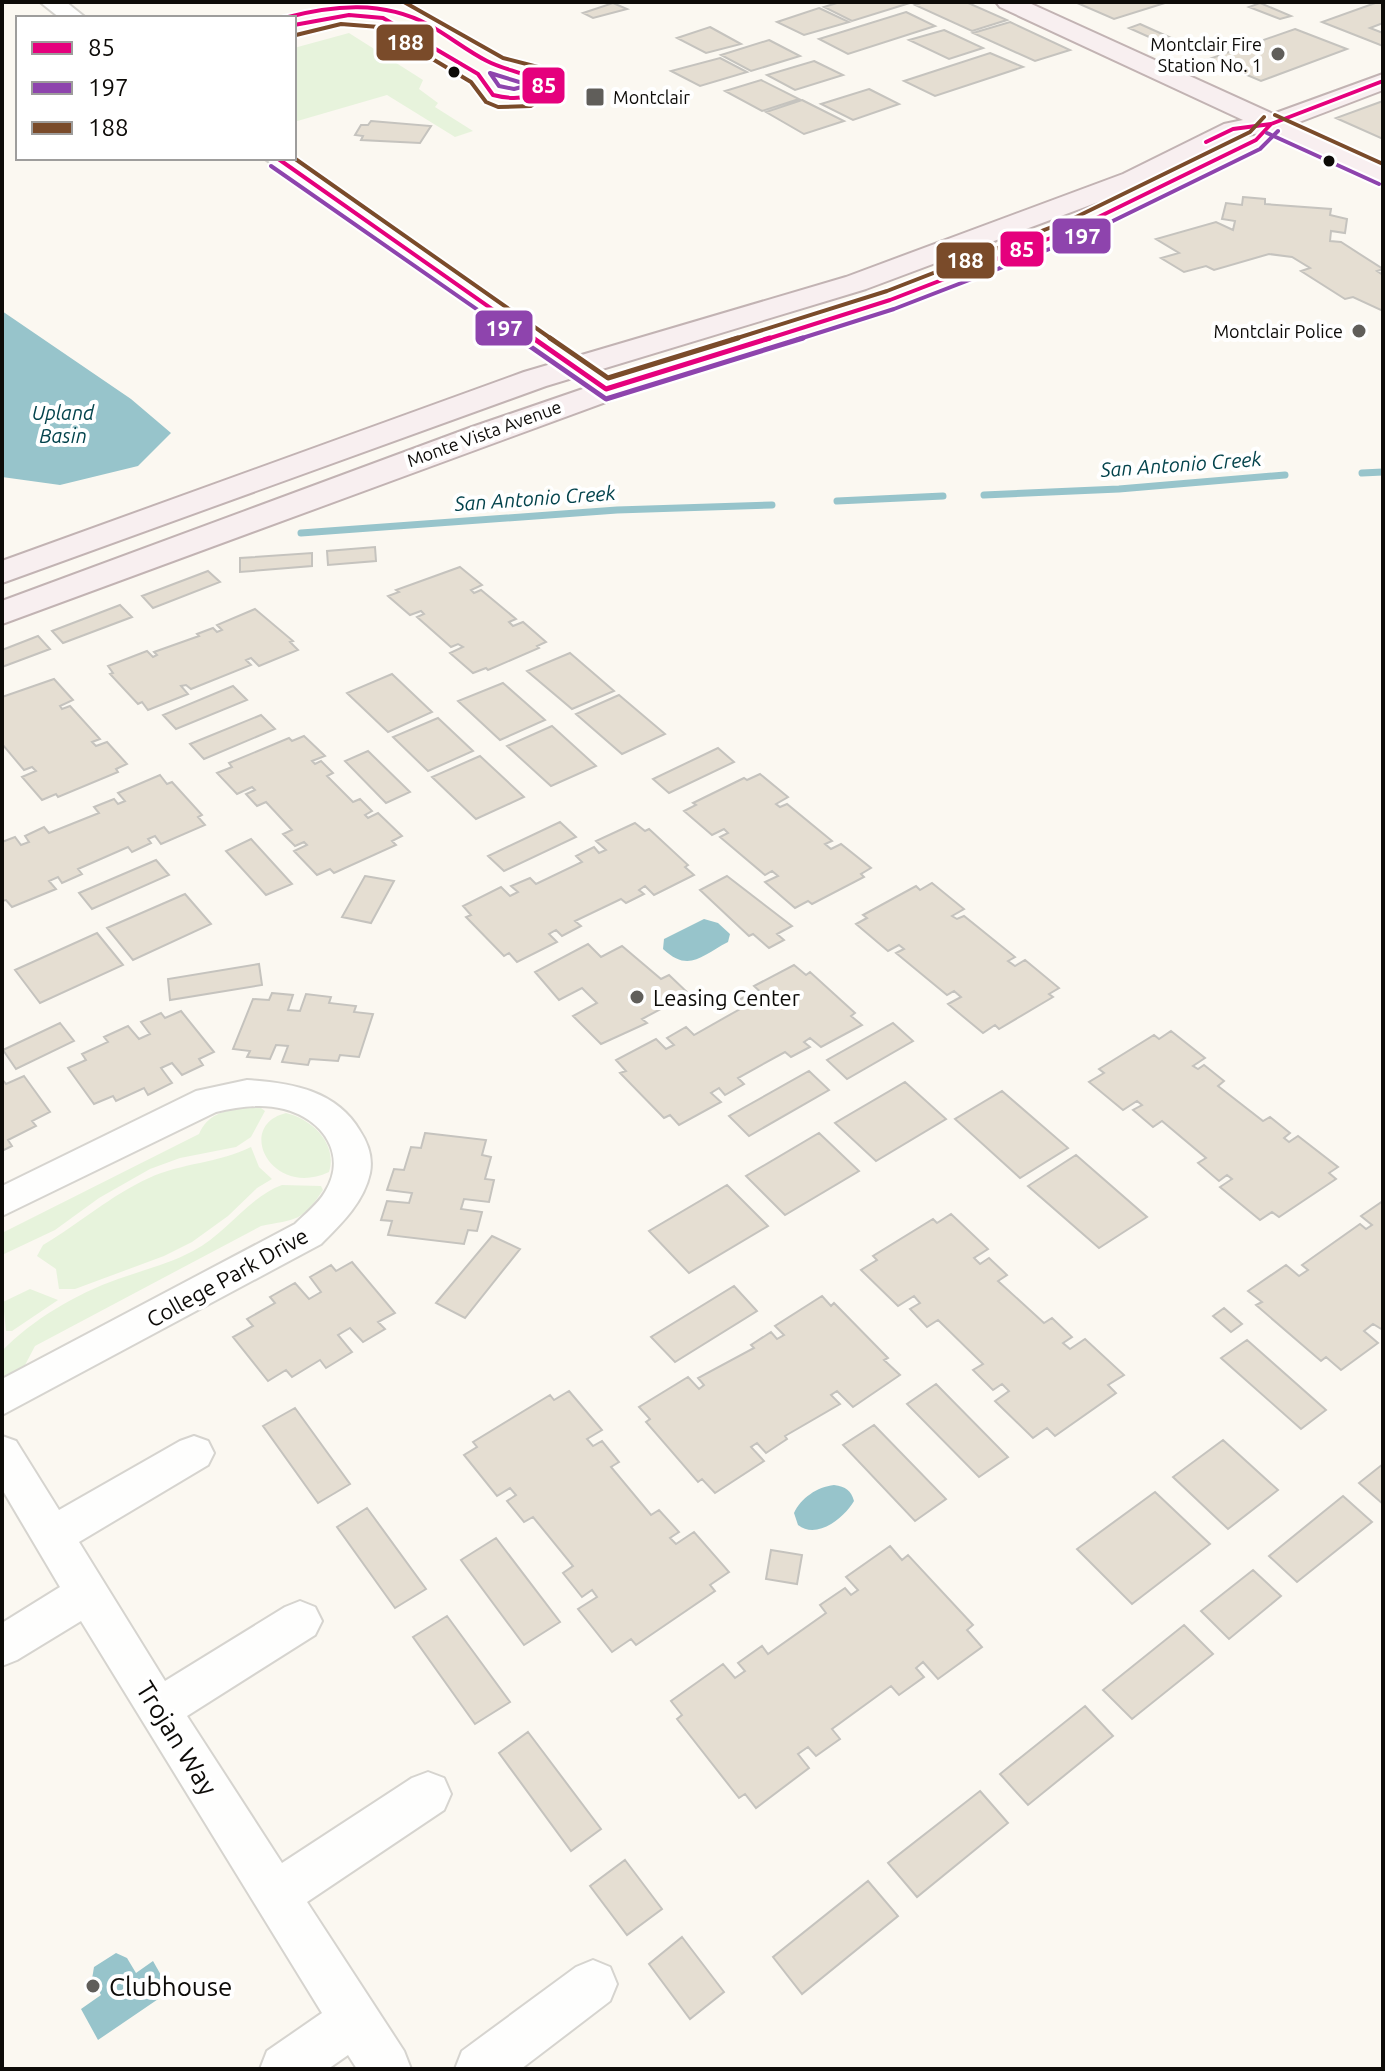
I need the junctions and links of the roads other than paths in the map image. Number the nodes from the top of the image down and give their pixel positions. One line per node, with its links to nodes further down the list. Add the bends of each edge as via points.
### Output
1 (51, 2): 3 (street)
2 (1008, 2): 5 (main road)
3 (72, 16)
4 (1383, 81): 5 (main road, Monte Vista Avenue)
5 (1271, 124): 7 (main road); 8 (main road, Monte Vista Avenue, via 1233,129 1132,180 870,278); 9 (main road, Monte Vista Avenue, via 1256,140 1074,229 890,300)
6 (280, 160): 8 (street)
7 (1383, 175)
8 (574, 367): 9 (street); 10 (main road, Monte Vista Avenue)
9 (606, 389): 11 (main road, Monte Vista Avenue)
10 (2, 573)
11 (2, 613)
12 (2, 1202): 13 (street, College Park Drive, via 208,1100 246,1092 296,1097 329,1113 344,1131 352,1163 342,1200 308,1234)
13 (2, 1398)
14 (2, 1453): 16 (street, Trojan Way)
15 (194, 1453): 16 (street)
16 (53, 1535): 17 (street, Trojan Way)
17 (89, 1593): 19 (street); 20 (street, Trojan Way)
18 (300, 1621): 20 (street)
19 (2, 1646)
20 (158, 1710): 22 (street, Trojan Way)
21 (428, 1794): 22 (street)
22 (275, 1896): 24 (street, Trojan Way)
23 (593, 1984): 27 (street)
24 (354, 2021): 25 (street); 26 (street, Trojan Way)
25 (285, 2069)
26 (386, 2069)
27 (480, 2069)

